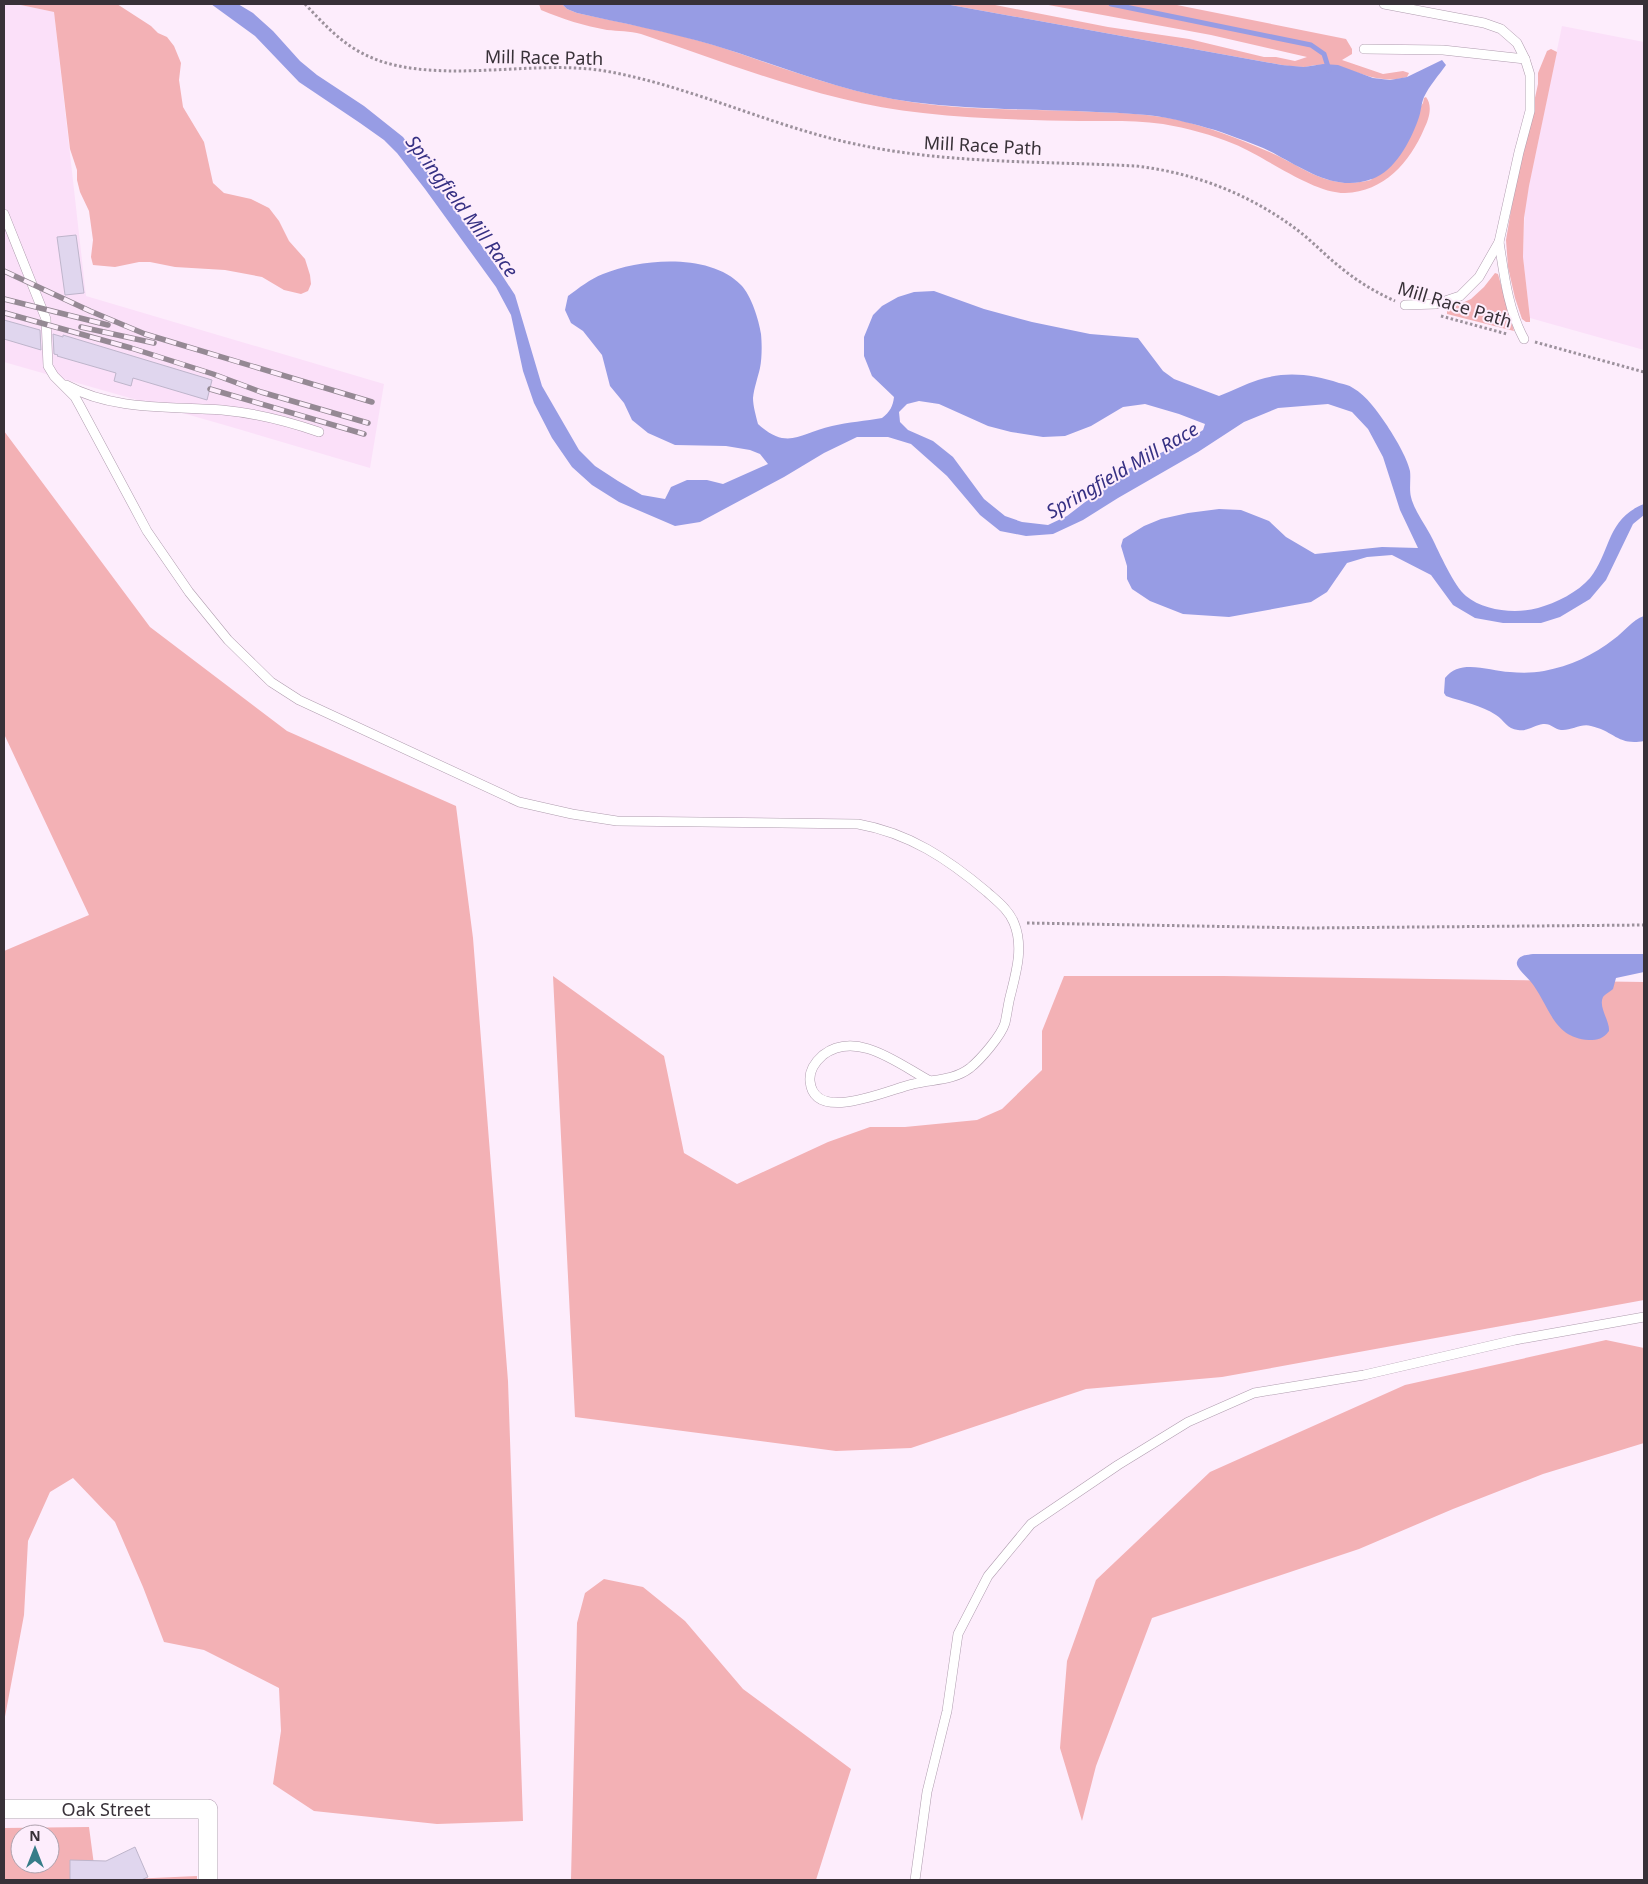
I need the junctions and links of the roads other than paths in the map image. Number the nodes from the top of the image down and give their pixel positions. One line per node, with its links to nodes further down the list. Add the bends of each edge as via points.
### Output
1 (1384, 4): 3 (lane, via 1501,29 1517,43)
2 (1364, 49): 3 (lane, via 1442,50)
3 (1525, 59): 5 (lane, via 1530,75 1530,111)
4 (4, 214): 8 (lane, via 46,319 47,361)
5 (1499, 242): 6 (lane, via 1479,277 1460,296 1436,304); 7 (lane, via 1515,318)
6 (1406, 305)
7 (1524, 339)
8 (57, 380): 9 (lane, via 83,393 112,401 148,407 239,412 275,418); 10 (lane, via 80,406 147,531 189,592 228,640 271,682 299,700 519,802 617,821 858,824 913,841 962,871 1005,908 1014,923 1020,948 1004,1025 988,1049 971,1067 955,1077)
9 (319, 432)
10 (930, 1082): 10 (lane, via 875,1051 858,1046 827,1052 811,1069 810,1082 814,1092 823,1100 834,1103 849,1103 914,1083)
11 (1644, 1317): 14 (lane, via 1515,1340 1364,1375 1254,1393 1188,1422 1031,1524 988,1576 958,1634)
12 (4, 1808): 13 (street, Oak Street, via 208,1809)
13 (208, 1880)
14 (915, 1880)

